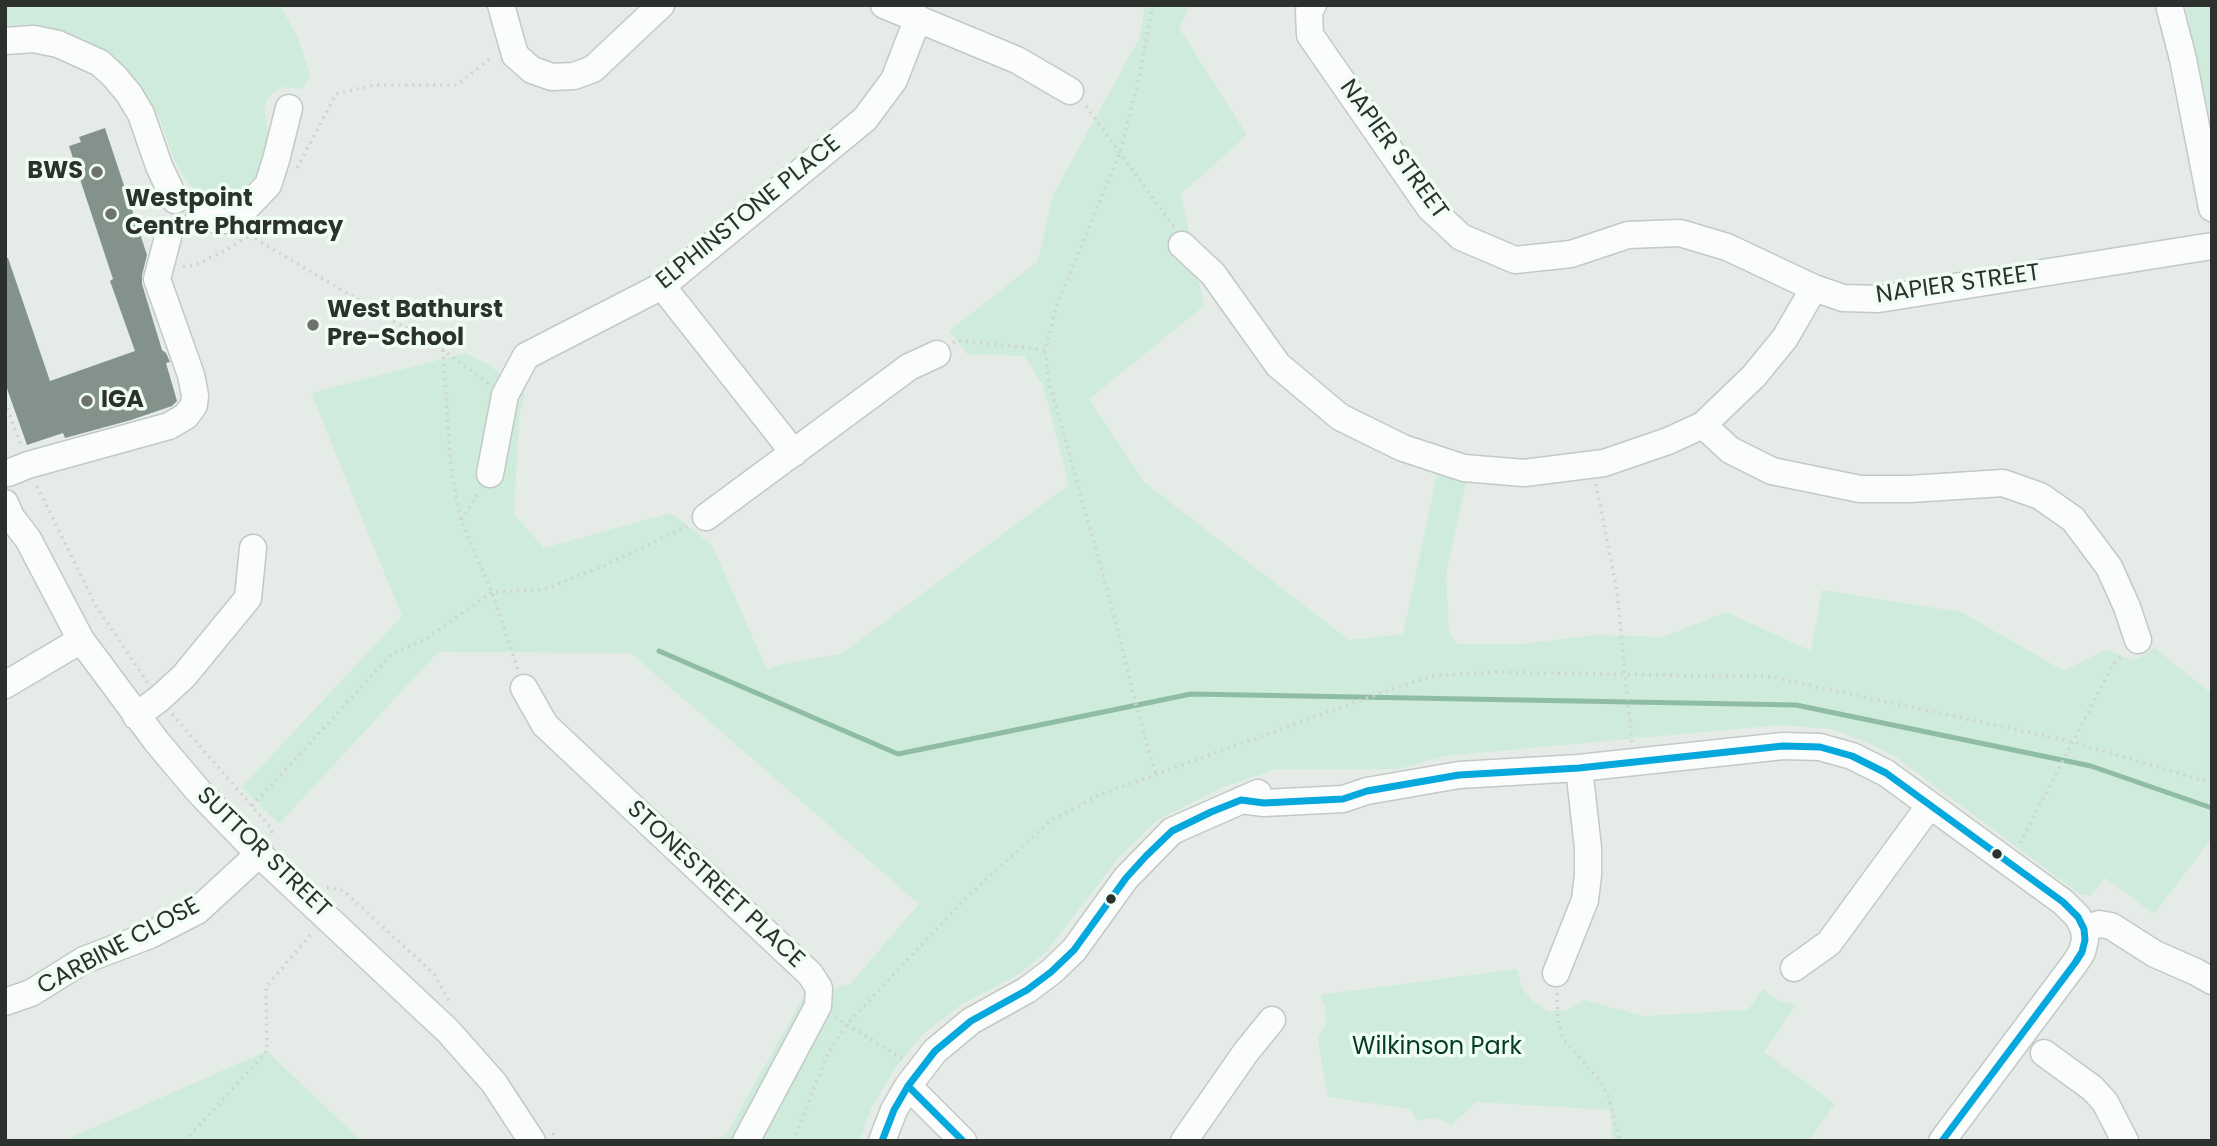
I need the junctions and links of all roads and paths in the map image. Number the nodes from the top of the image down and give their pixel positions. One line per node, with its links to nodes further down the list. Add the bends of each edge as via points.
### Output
1 (501, 5): 9 (street)
2 (661, 5): 9 (street, via 593,69 574,76 552,77 531,70 515,55)
3 (884, 5): 7 (street)
4 (1153, 5): 12 (path)
5 (1312, 5): 24 (street, NAPIER STREET, via 1310,35 1430,208 1461,237 1515,260 1571,254 1628,236 1680,233 1727,247)
6 (2169, 5): 15 (street)
7 (918, 18): 10 (street, via 1017,60); 23 (street, ELPHINSTONE PLACE, via 894,80 865,119)
8 (5, 41): 14 (street, via 58,44 100,63 115,77 141,114)
9 (513, 46): 13 (path, via 457,85 374,85 336,94)
10 (1070, 91): 12 (path)
11 (289, 108): 16 (street, via 268,185 234,217)
12 (1120, 153): 20 (path, via 1173,225); 26 (path, via 1057,304)
13 (295, 173)
14 (175, 200): 16 (street, via 191,203); 18 (street, via 165,206 161,217)
15 (2212, 208)
16 (199, 218): 18 (street, via 191,233 180,237)
17 (257, 227): 19 (path)
18 (169, 233): 22 (street)
19 (249, 235): 22 (path, via 197,264); 25 (path)
20 (1182, 245): 32 (street, via 1213,274 1278,365 1340,416 1403,448 1464,468 1524,473)
21 (2212, 246): 24 (street, NAPIER STREET, via 1879,299 1843,298)
22 (159, 270): 33 (street, via 157,279 195,395 186,416 169,426)
23 (662, 286): 28 (street, ELPHINSTONE PLACE, via 526,356); 31 (street)
24 (1814, 288): 30 (street, via 1786,338 1755,376)
25 (443, 350): 28 (path); 37 (path, via 451,468)
26 (1045, 350): 27 (path, via 958,340); 49 (path, via 1049,382)
27 (937, 354): 31 (street, via 909,368)
28 (505, 396): 34 (street, ELPHINSTONE PLACE)
29 (5, 402): 33 (path)
30 (1703, 425): 32 (street, via 1668,442); 42 (street, via 1730,450 1772,471 1860,489 2003,483 2040,496 2073,519 2109,567)
31 (794, 453): 36 (street)
32 (1592, 464): 47 (path, via 1617,591)
33 (14, 468): 38 (street, SUTTOR STREET); 45 (path, via 96,606)
34 (490, 474): 37 (path)
35 (5, 503): 38 (street, SUTTOR STREET)
36 (706, 517): 40 (path, via 546,589)
37 (461, 520): 40 (path)
38 (28, 539): 41 (street, SUTTOR STREET)
39 (253, 548): 45 (street, via 248,598 184,676)
40 (492, 592): 44 (path); 51 (path, via 427,638 392,654)
41 (81, 640): 43 (street); 46 (street, SUTTOR STREET)
42 (2138, 640): 53 (path, via 2115,663)
43 (5, 685)
44 (524, 688): 62 (street, STONESTREET PLACE, via 545,725 810,974 819,988)
45 (159, 699): 46 (street); 51 (path)
46 (136, 716): 52 (street, SUTTOR STREET, via 200,793)
47 (1633, 762): 48 (street); 50 (street, via 1783,746 1820,747 1852,755)
48 (1579, 768): 58 (street, via 1588,875 1585,900); 66 (street, via 1459,775 1367,792 1340,786 1261,792 1172,831 1126,878 1074,950 1027,990 951,1036)
49 (1156, 775)
50 (1930, 805): 53 (street); 57 (street, via 1829,943)
51 (252, 806): 52 (path, via 271,828)
52 (266, 846): 55 (street, SUTTOR STREET); 60 (street, CARBINE CLOSE, via 197,911 84,960 31,993)
53 (2009, 863): 56 (street, via 2063,902)
54 (319, 879): 61 (path, via 344,891 434,974)
55 (327, 915): 67 (street, SUTTOR STREET, via 448,1031); 68 (path, via 266,987 267,1051)
56 (2081, 923): 59 (street, via 2111,926 2155,954); 76 (street, via 2085,940 2075,963)
57 (1794, 968)
58 (1556, 974): 75 (path, via 1558,1023 1564,1040 1608,1095)
59 (2212, 981)
60 (5, 1002)
61 (451, 1004)
62 (818, 1006): 64 (path); 70 (street)
63 (1272, 1020): 74 (street)
64 (848, 1024): 66 (path); 71 (path, via 828,1053)
65 (2044, 1053): 77 (street, via 2105,1102)
66 (914, 1078): 72 (street); 73 (street)
67 (540, 1134): 69 (path)
68 (185, 1141)
69 (557, 1141)
70 (746, 1141)
71 (793, 1141)
72 (882, 1141)
73 (963, 1141)
74 (1184, 1141)
75 (1620, 1141)
76 (1942, 1141)
77 (2125, 1141)

